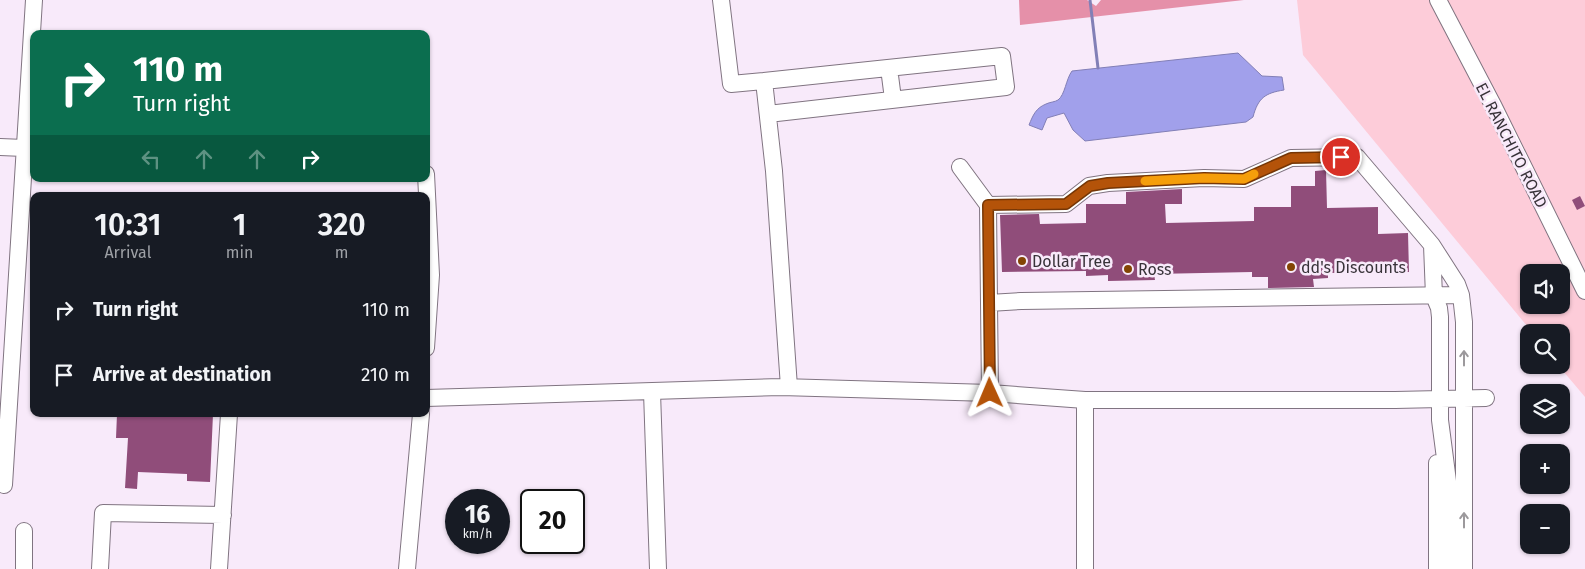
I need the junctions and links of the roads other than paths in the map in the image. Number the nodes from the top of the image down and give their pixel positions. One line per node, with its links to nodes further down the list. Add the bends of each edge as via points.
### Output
1 (34, 0): 4 (street)
2 (721, 0): 7 (street, via 731,84)
3 (1438, 0): 16 (street, EL RANCHITO ROAD)
4 (32, 30)
5 (30, 59): 11 (street)
6 (889, 68): 7 (street); 8 (street); 8 (street, via 1002,56 1006,87)
7 (764, 81): 9 (street)
8 (892, 99): 9 (street)
9 (768, 114): 21 (street)
10 (0, 147): 11 (street)
11 (24, 148): 29 (street)
12 (960, 167): 13 (street)
13 (988, 205): 14 (street, via 1066,204 1090,186 1099,184 1244,179 1291,158 1357,157); 20 (street)
14 (1432, 244): 18 (street); 19 (street)
15 (430, 255): 17 (street)
16 (1584, 285)
17 (430, 290)
18 (1461, 295): 19 (street); 26 (street, one-way to 18)
19 (1434, 296): 20 (street); 25 (street, via 1440,317)
20 (989, 303): 23 (street)
21 (789, 387): 22 (street); 23 (street)
22 (652, 392): 24 (street); 39 (street)
23 (990, 393): 28 (street)
24 (430, 398)
25 (1439, 398): 26 (street); 28 (street); 41 (street); 42 (street, via 1449,489)
26 (1464, 398): 27 (street); 43 (street, one-way to 26)
27 (1486, 398)
28 (1085, 400): 40 (street)
29 (4, 414): 32 (street)
30 (229, 417): 33 (street)
31 (421, 417): 38 (street)
32 (4, 485)
33 (223, 515): 36 (street, via 103,513); 37 (street)
34 (24, 531): 35 (street)
35 (24, 569)
36 (100, 569)
37 (219, 569)
38 (407, 569)
39 (658, 569)
40 (1085, 569)
41 (1437, 569)
42 (1450, 569)
43 (1464, 569)

